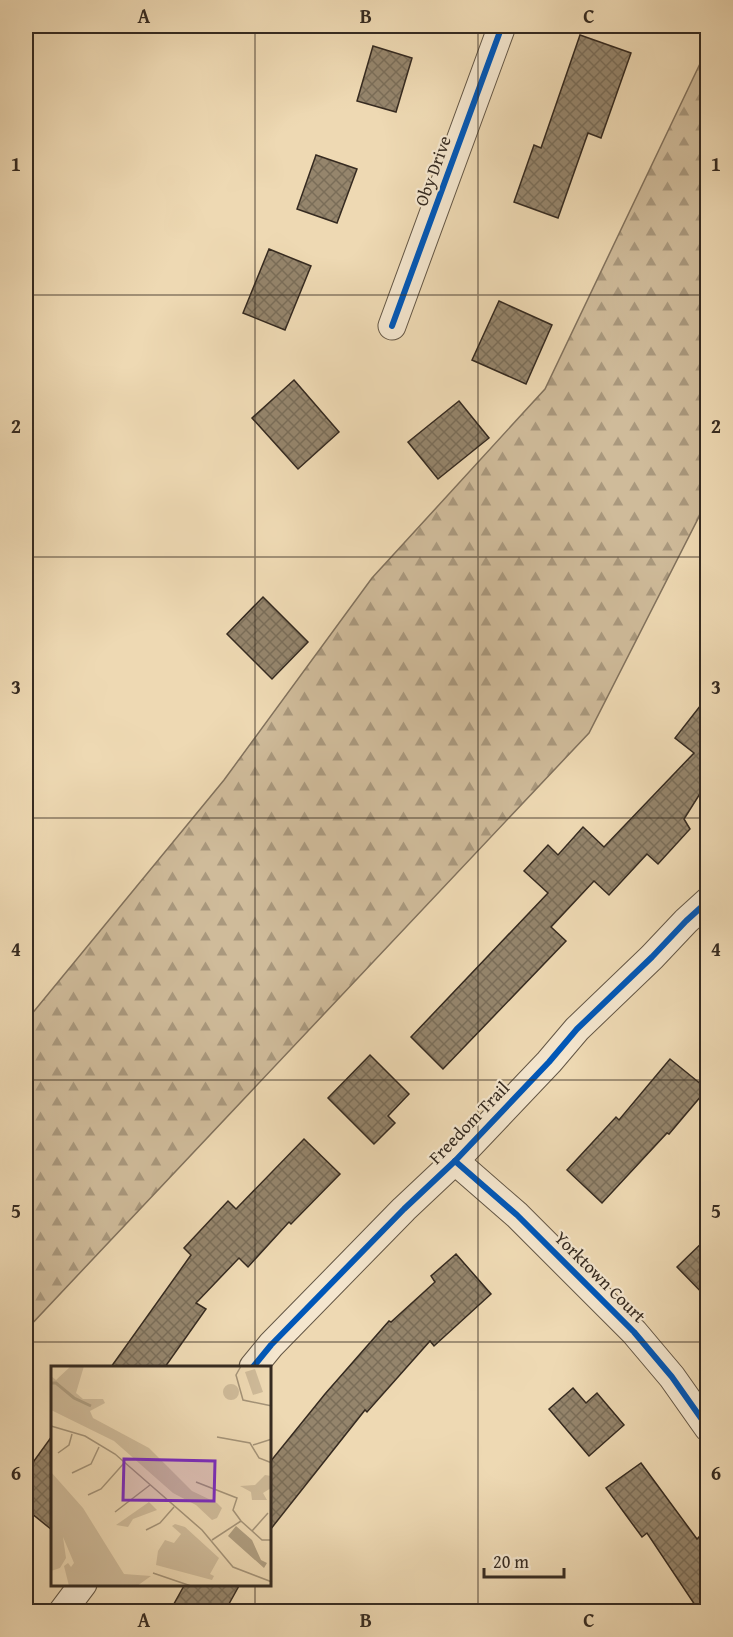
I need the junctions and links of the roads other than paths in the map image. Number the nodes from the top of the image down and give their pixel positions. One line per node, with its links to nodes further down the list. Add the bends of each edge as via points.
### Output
1 (502, 26): 2 (street, Oby Drive)
2 (392, 326)
3 (708, 901): 4 (street, Freedom Trail, via 577,1029)
4 (455, 1161): 5 (street, Freedom Trail); 6 (street, Yorktown Court, via 517,1215 634,1332)
5 (254, 1366)
6 (708, 1428)
7 (81, 1586): 8 (street)
8 (62, 1611)

